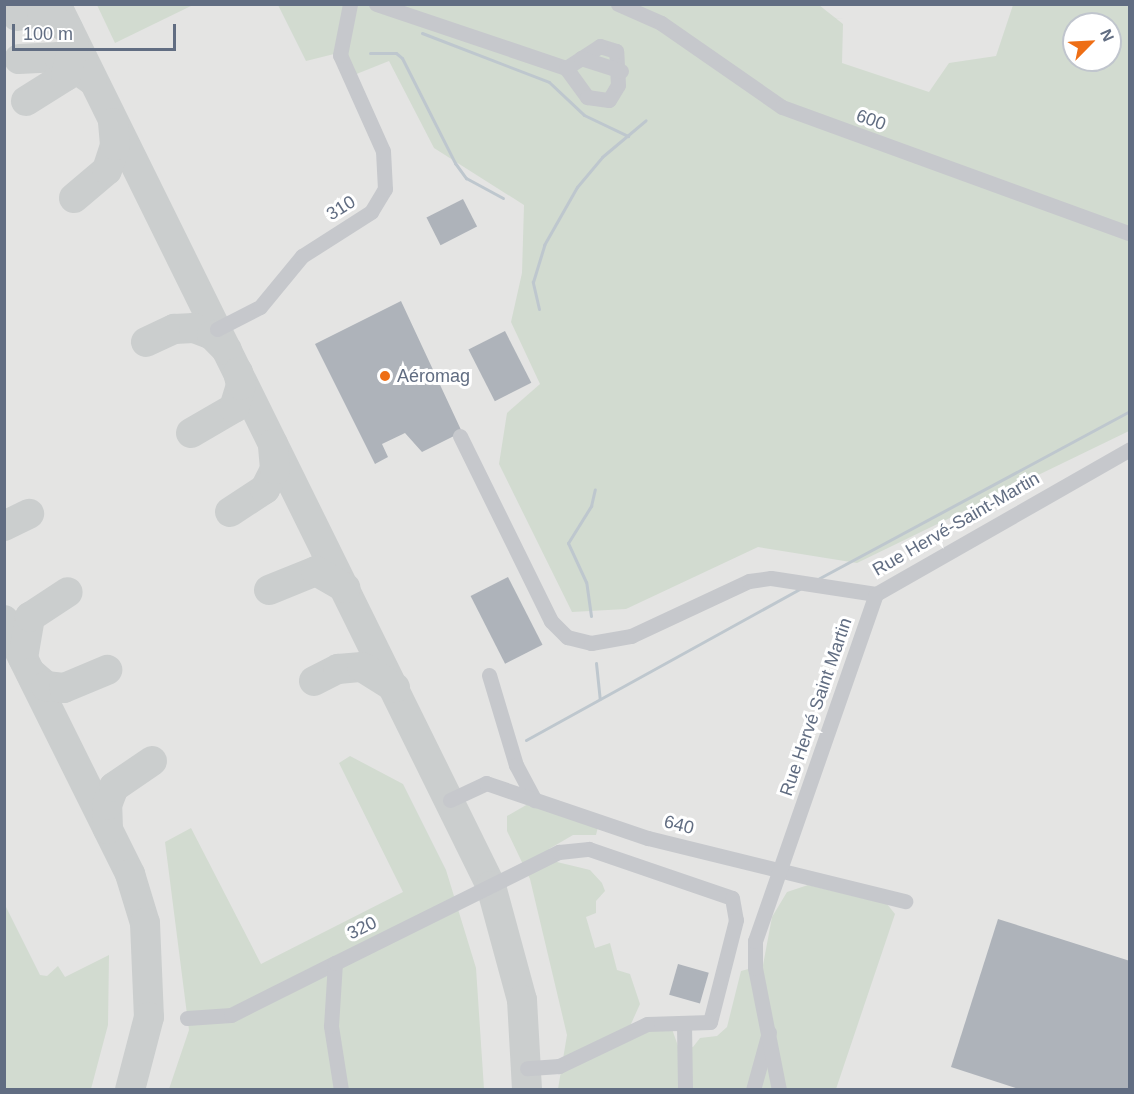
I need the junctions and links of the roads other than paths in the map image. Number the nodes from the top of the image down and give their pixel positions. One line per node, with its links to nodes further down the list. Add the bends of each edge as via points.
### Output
1 (350, 4): 6 (lane, 310, via 340,55 383,151 385,189 371,212 302,256 260,307)
2 (376, 4): 4 (lane)
3 (618, 4): 5 (lane, 600, via 661,23 782,107)
4 (566, 68): 4 (lane, via 581,58 621,71 609,100 598,101 587,97)
5 (1130, 234)
6 (217, 329)
7 (460, 436): 9 (lane, Rue Hervé-Saint-Martin, via 541,600 567,637 610,644 749,581 771,578)
8 (1130, 449): 9 (lane, Rue Hervé-Saint-Martin)
9 (876, 594): 13 (lane, Rue Hervé Saint Martin)
10 (489, 675): 12 (lane, via 516,765)
11 (450, 800): 12 (lane, 640, via 486,783)
12 (535, 800): 13 (lane, 640, via 648,838)
13 (780, 870): 14 (lane, 640); 18 (lane, Rue Hervé Saint Martin, via 755,941 755,968)
14 (905, 901)
15 (335, 963): 16 (lane, via 231,1015); 17 (lane, 320, via 578,846 732,898 736,920 714,1016 701,1026); 20 (lane, 320, via 331,1026)
16 (187, 1018)
17 (684, 1024): 19 (lane, via 647,1024 559,1066); 21 (lane)
18 (769, 1029): 22 (lane); 23 (lane, Rue Hervé Saint Martin)
19 (527, 1068)
20 (341, 1089)
21 (686, 1089)
22 (753, 1089)
23 (779, 1089)

